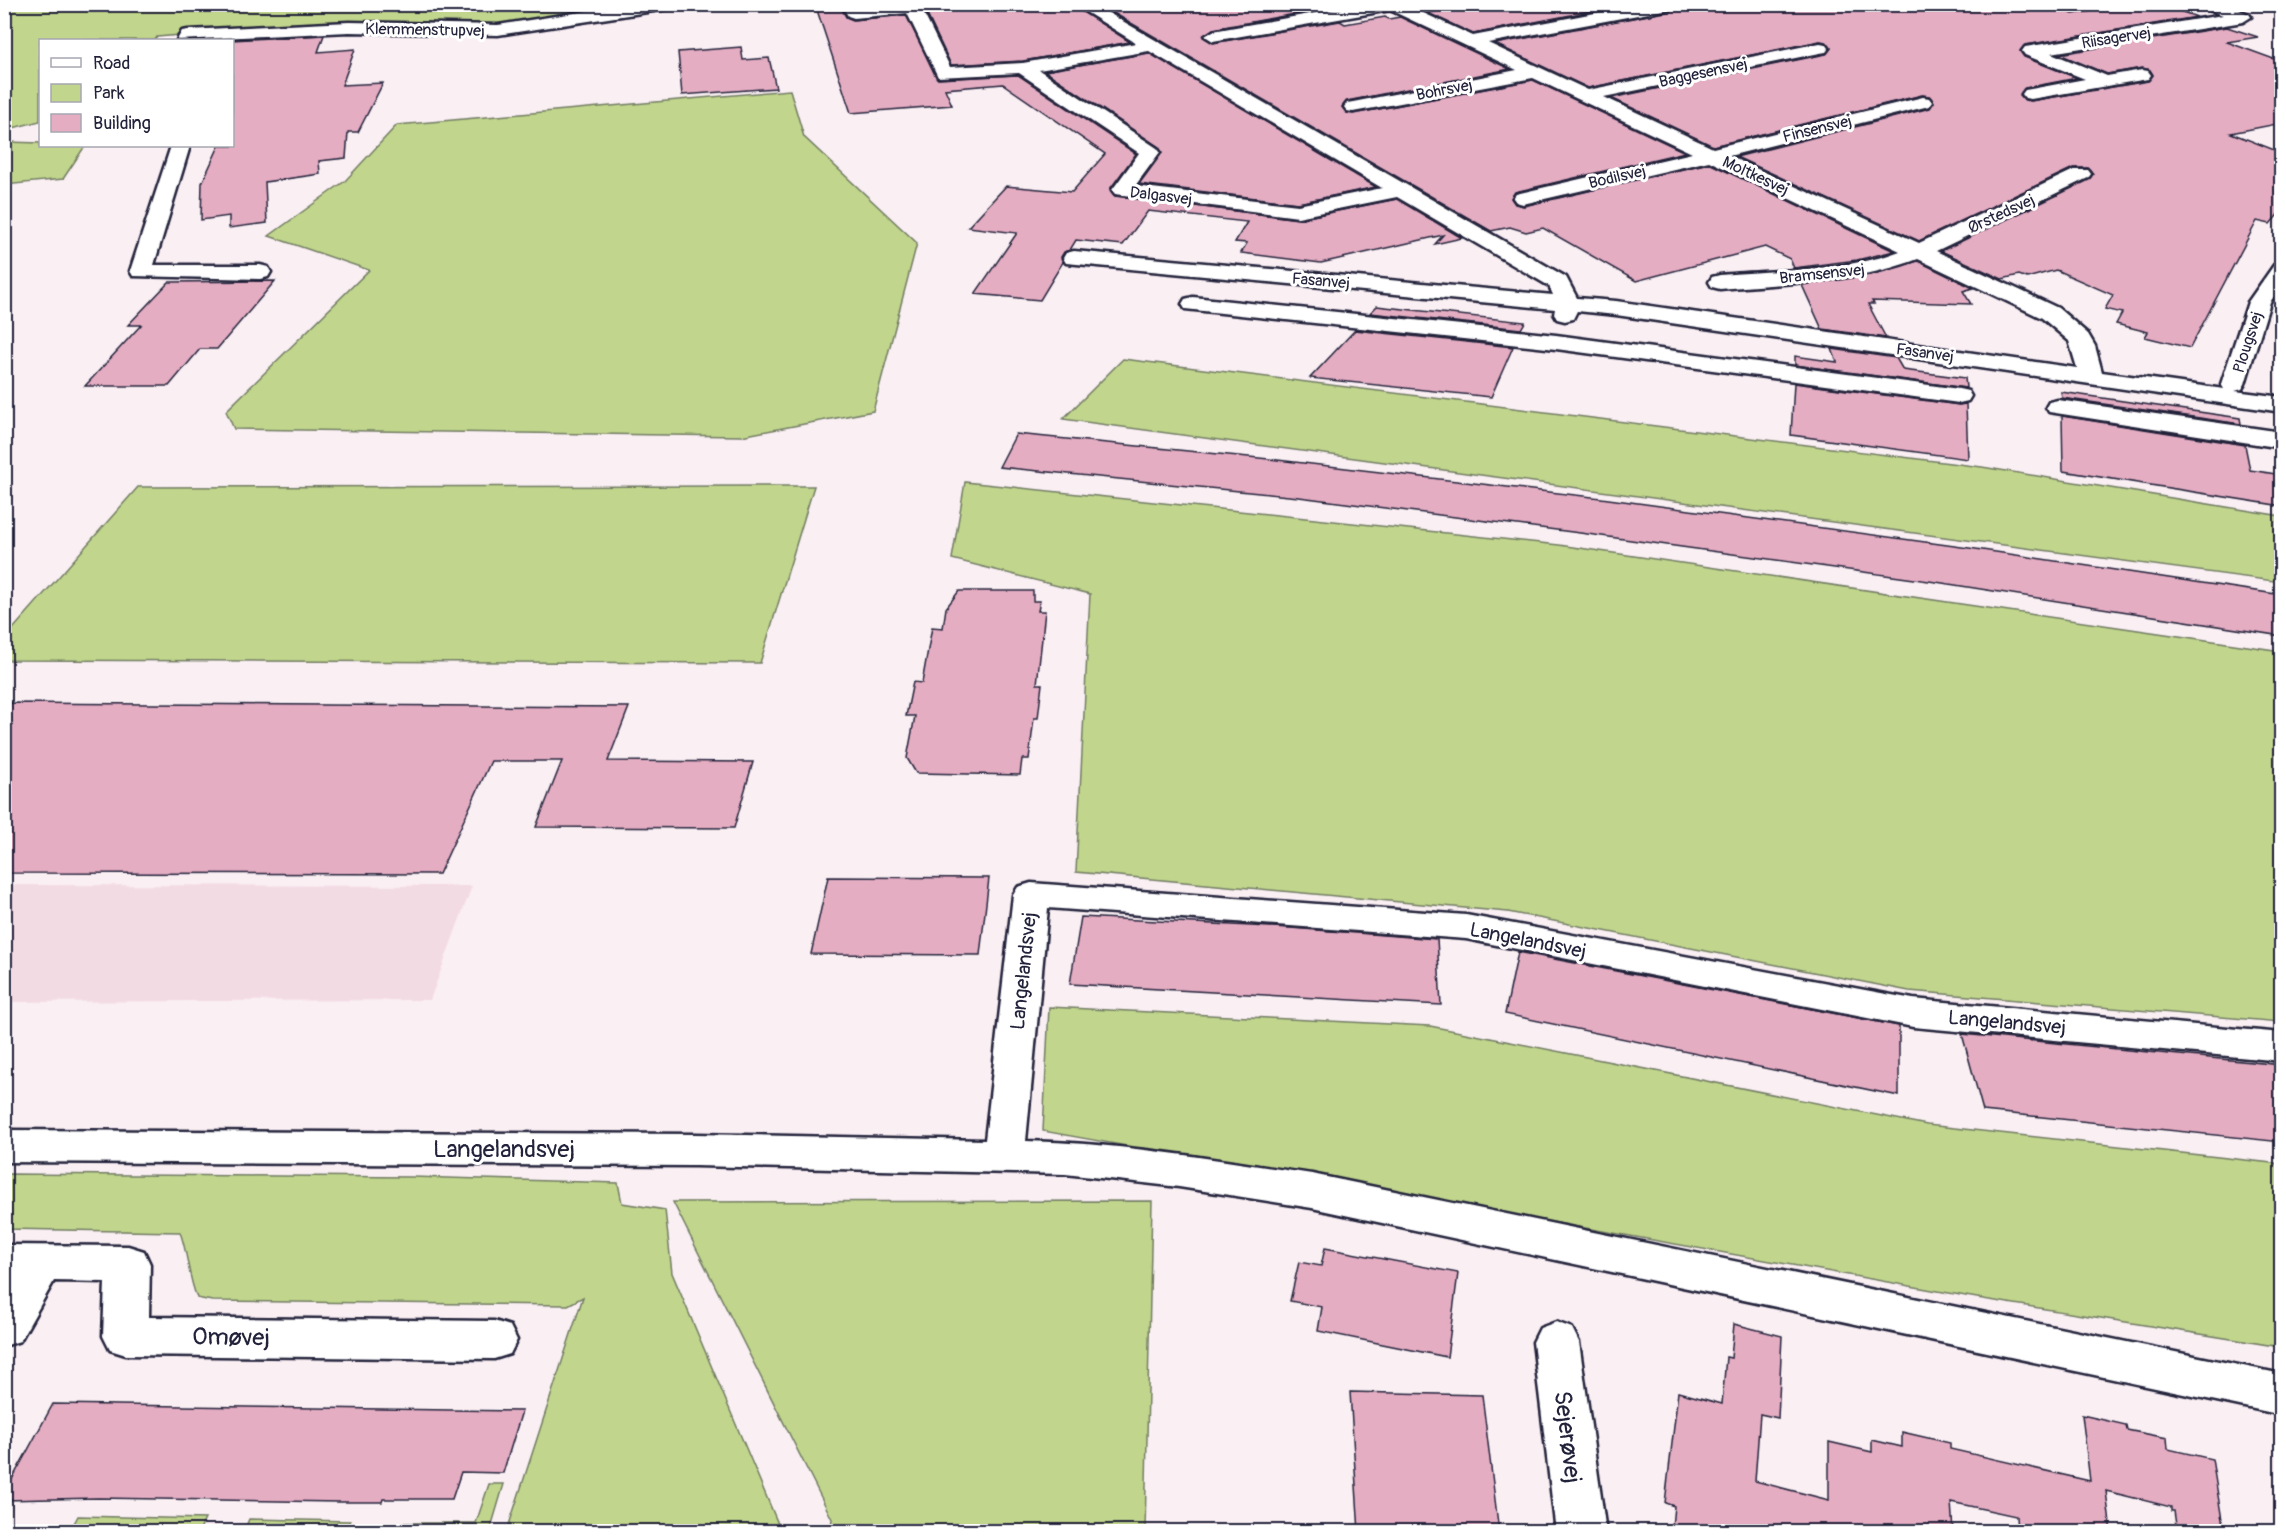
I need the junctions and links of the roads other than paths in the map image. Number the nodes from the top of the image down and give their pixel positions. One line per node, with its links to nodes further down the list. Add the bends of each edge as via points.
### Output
1 (667, 4): 9 (street, Klemmenstrupvej, via 498,30 294,28 188,35)
2 (849, 4): 7 (street, via 854,13)
3 (1081, 4): 11 (street)
4 (1670, 4): 10 (street)
5 (2207, 4): 16 (street, Riisagervej, via 2243,17 2031,51)
6 (1390, 5): 8 (street); 10 (street, Moltkesvej)
7 (912, 6): 13 (street, via 945,73)
8 (1213, 36)
9 (186, 39)
10 (1469, 42): 14 (street, Moltkesvej)
11 (1152, 45): 13 (street); 24 (street)
12 (1820, 48): 18 (street, Baggesensvej)
13 (1023, 68): 24 (street, Dalgasvej, via 1150,152 1122,190 1298,211)
14 (1535, 72): 18 (street, Moltkesvej); 20 (street, Bohrsvej)
15 (2142, 75): 16 (street)
16 (2105, 81): 17 (street)
17 (2031, 94)
18 (1585, 96): 22 (street, Moltkesvej)
19 (1923, 102): 22 (street, Finsensvej)
20 (1353, 106)
21 (180, 147): 29 (street, via 141,271)
22 (1712, 154): 25 (street, Bodilsvej); 26 (street, Moltkesvej)
23 (2081, 174): 26 (street, Ørstedsvej)
24 (1399, 190): 31 (street, via 1558,282)
25 (1523, 198)
26 (1920, 251): 30 (street, Bramsensvej, via 1872,268); 34 (street, Moltkesvej, via 2050,313 2071,328 2084,343)
27 (1074, 258): 31 (street, Fasanvej)
28 (2282, 270): 35 (street, Plougsvej, via 2259,302)
29 (260, 272)
30 (1720, 282)
31 (1568, 302): 33 (street); 34 (street, Fasanvej)
32 (1193, 304): 33 (street, Fasanvej)
33 (1556, 342): 36 (street, Fasanvej)
34 (2091, 376): 37 (street, Fasanvej)
35 (2233, 384)
36 (1959, 396)
37 (2282, 405)
38 (2058, 407): 39 (street)
39 (2282, 441)
40 (2282, 1047): 42 (street, Langelandsvej, via 1913,1013 1466,927 1031,896)
41 (4, 1146): 42 (street, Langelandsvej)
42 (1004, 1156): 47 (street, Langelandsvej, via 1065,1158 1312,1191)
43 (23, 1263): 44 (street, Omøvej); 45 (street, Omøvej, via 128,1264 126,1336)
44 (4, 1327)
45 (494, 1340)
46 (1556, 1341): 48 (street, Sejerøvej)
47 (2282, 1395)
48 (1581, 1532)

